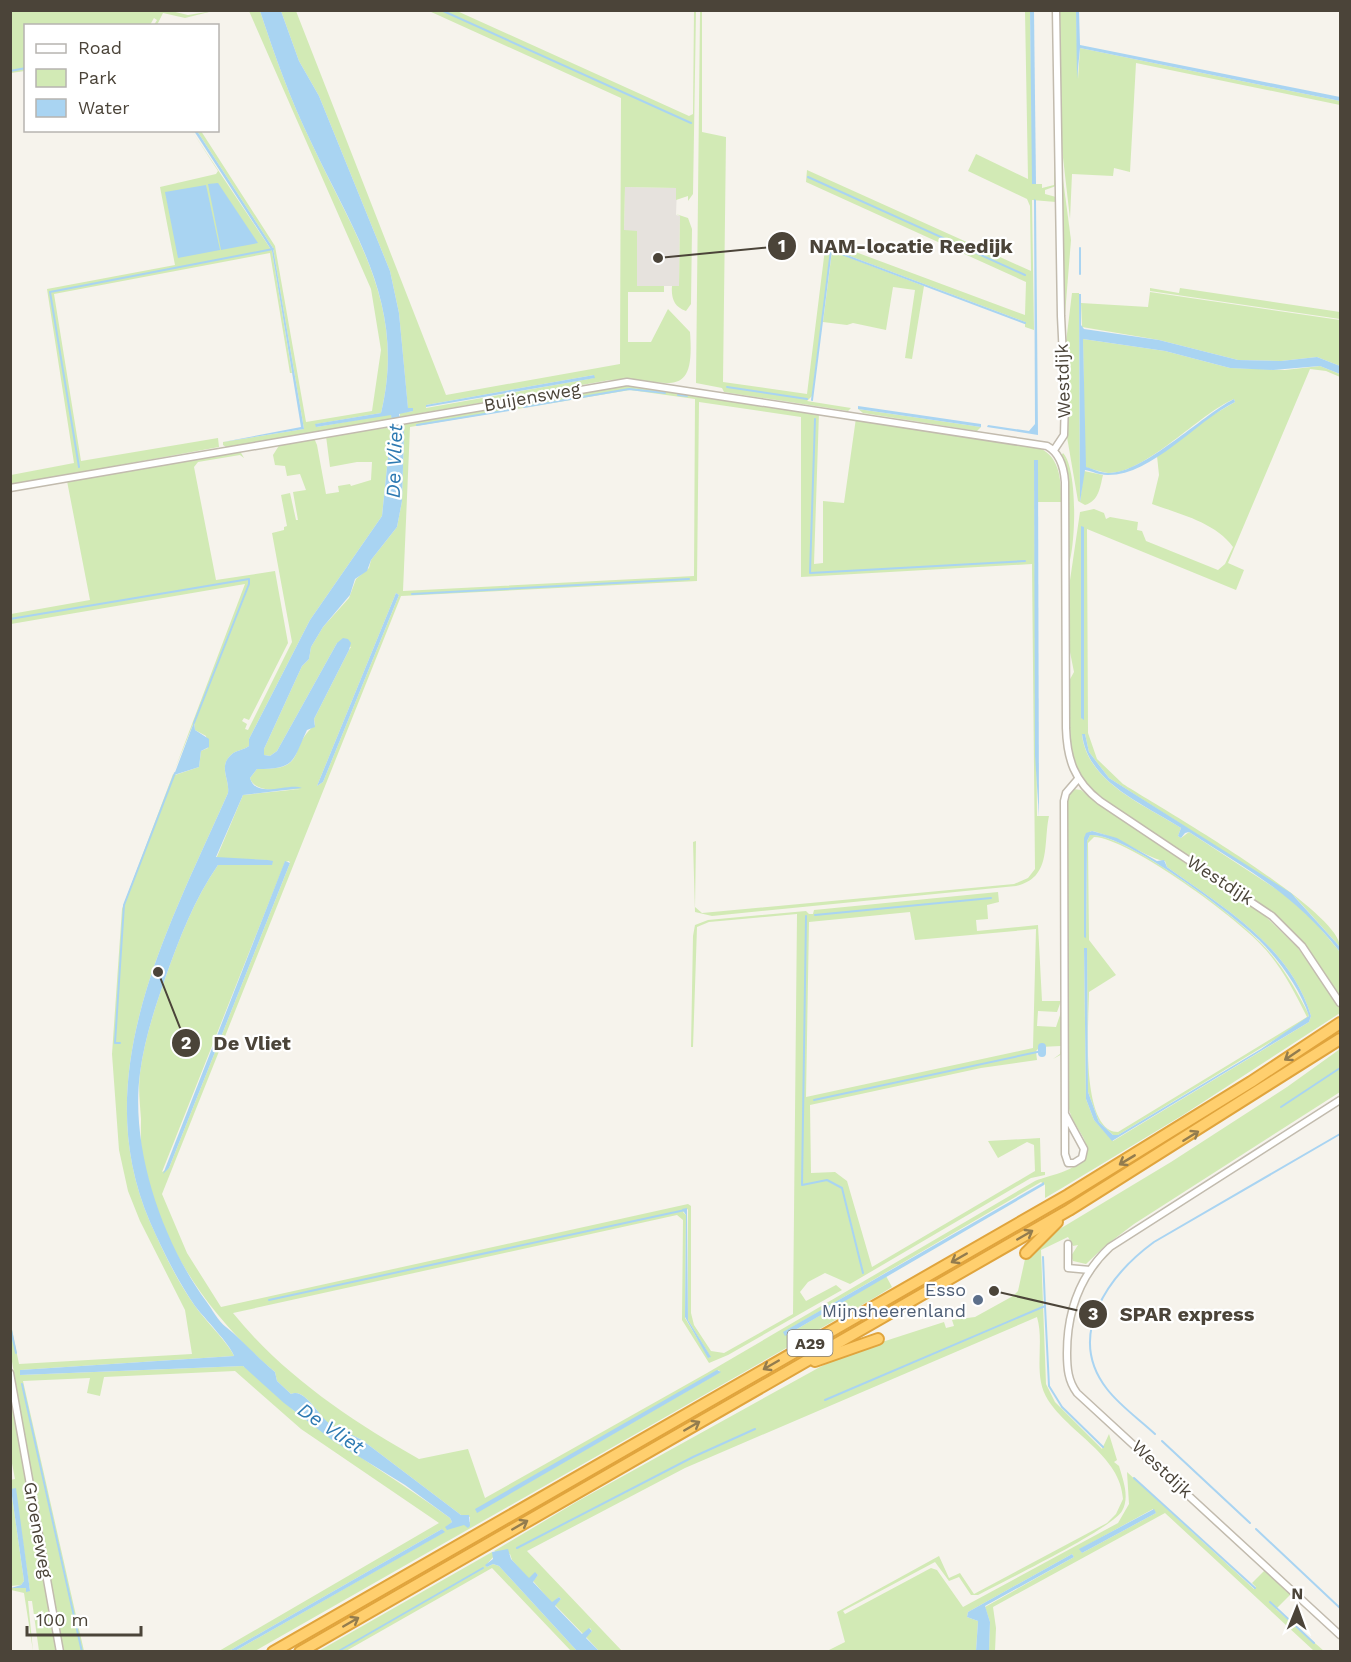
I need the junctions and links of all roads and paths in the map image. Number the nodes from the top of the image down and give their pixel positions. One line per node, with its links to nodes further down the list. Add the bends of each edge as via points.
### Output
1 (1056, 10): 2 (street, Westdijk, via 1065,399 1064,435)
2 (1054, 450): 3 (street, Buijensweg, via 1032,442 633,382); 4 (street, Westdijk, via 1065,482 1066,740 1070,764)
3 (10, 488)
4 (1078, 779): 5 (street, Westdijk, via 1100,801 1272,916 1302,946); 9 (street, via 1064,801)
5 (1341, 1003)
6 (1341, 1023): 19 (highway, A29, one-way to 19, via 1068,1195)
7 (1341, 1039): 10 (highway, A29, one-way to 7)
8 (1341, 1100): 13 (street, Westdijk, via 1129,1233)
9 (1065, 1114): 9 (street, via 1066,1158 1074,1163 1082,1158 1084,1149)
10 (1069, 1210): 12 (highway, A29); 15 (highway, A29, one-way to 10)
11 (1068, 1244): 13 (street, via 1068,1268)
12 (1026, 1254)
13 (1090, 1270): 17 (street, Westdijk, via 1074,1299 1069,1321 1068,1372 1074,1389)
14 (878, 1340): 15 (highway, A29)
15 (792, 1369): 20 (highway, A29, one-way to 15)
16 (10, 1373): 18 (street, Groeneweg)
17 (1341, 1635)
18 (60, 1652)
19 (273, 1652)
20 (300, 1652)

